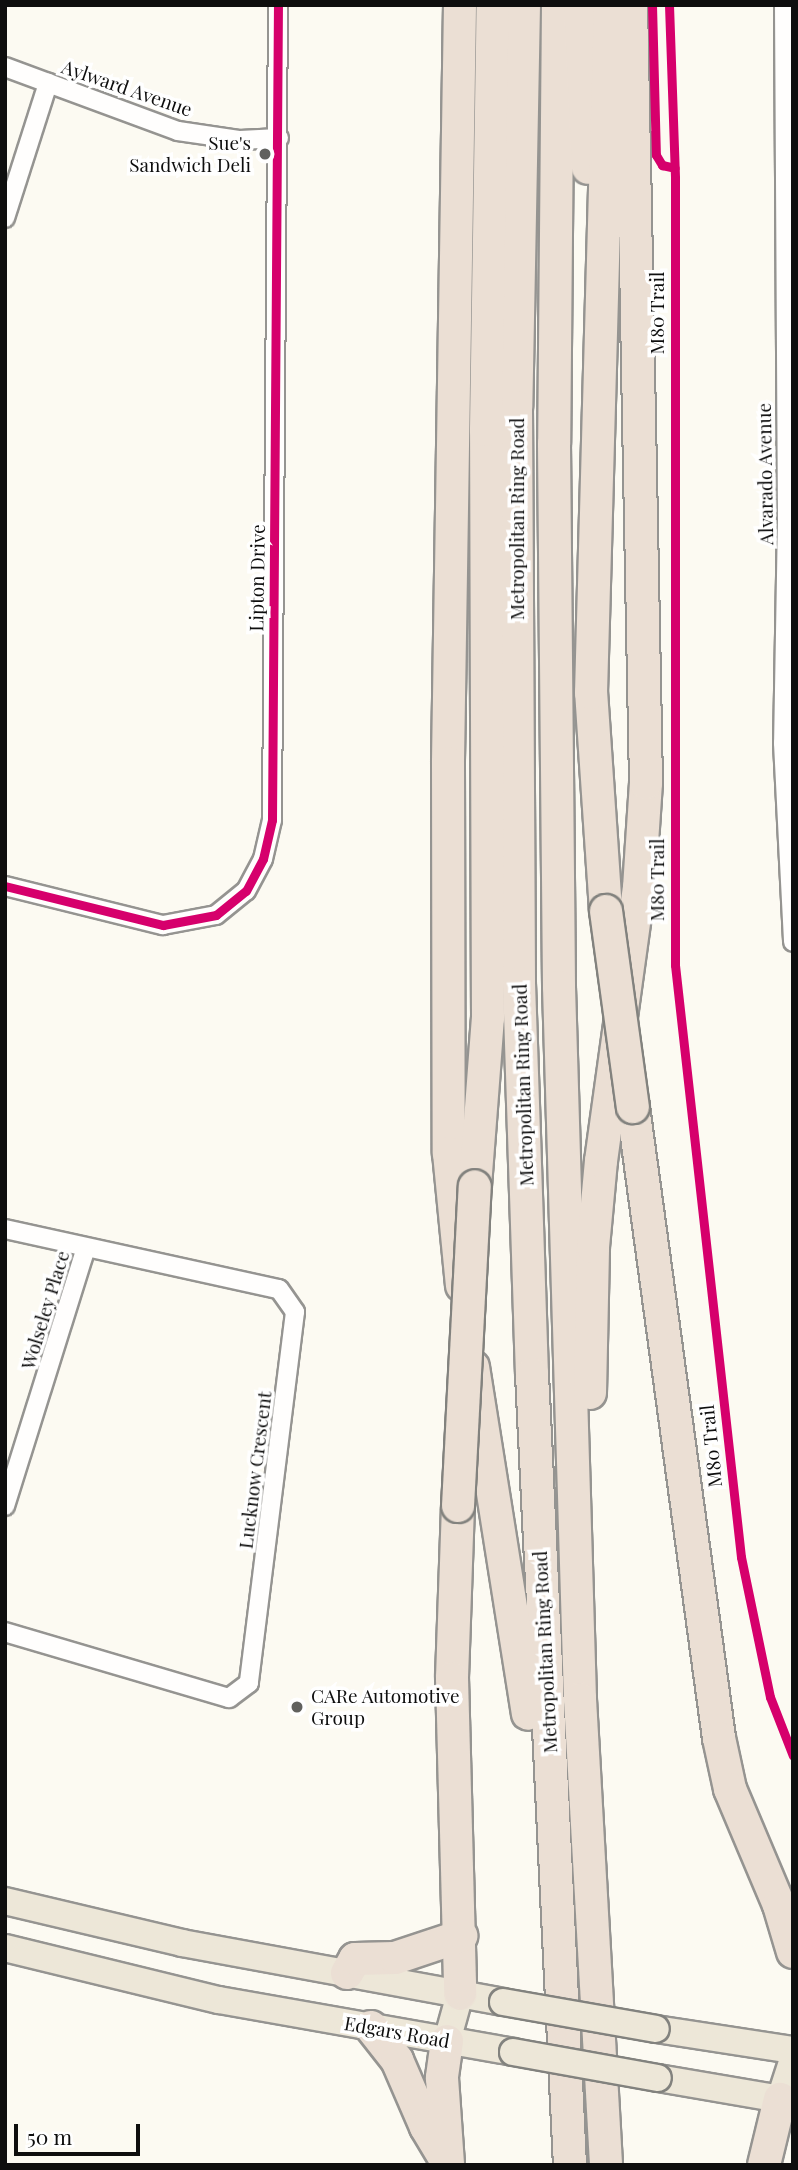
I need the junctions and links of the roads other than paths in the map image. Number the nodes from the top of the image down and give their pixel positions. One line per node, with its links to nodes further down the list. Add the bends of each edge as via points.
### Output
1 (278, 5): 14 (street, Lipton Drive)
2 (460, 5): 28 (highway, via 449,763 452,1212)
3 (474, 5): 21 (highway, via 470,620)
4 (493, 5): 21 (highway, via 486,430 488,1017)
5 (524, 5): 28 (highway, Metropolitan Ring Road, via 516,407 520,983 532,1374)
6 (558, 5): 26 (highway, Metropolitan Ring Road, via 554,444 559,987)
7 (580, 5): 17 (highway)
8 (610, 5): 17 (highway)
9 (631, 5): 26 (highway, via 646,783 639,888 606,1116 593,1247 590,1479)
10 (784, 5): 13 (street, Alvarado Avenue)
11 (5, 67): 12 (street, Aylward Avenue)
12 (48, 83): 14 (street, Aylward Avenue, via 178,131 240,140); 15 (street)
13 (789, 92): 16 (street, Alvarado Avenue)
14 (279, 138): 19 (street, Lipton Drive, via 272,820 263,859 246,891 216,915 163,925)
15 (5, 218)
16 (789, 296): 18 (street, Alvarado Avenue)
17 (598, 369): 29 (highway, bridge, via 591,693 606,911 719,1738 730,1789)
18 (790, 520): 20 (street, Alvarado Avenue, via 783,753)
19 (5, 886)
20 (793, 942)
21 (475, 1186): 30 (highway, bridge, via 452,1678)
22 (5, 1228): 23 (street, Lucknow Crescent)
23 (86, 1248): 24 (street, Wolseley Place); 25 (street, Lucknow Crescent, via 279,1289 295,1312 249,1683 229,1698)
24 (5, 1506)
25 (5, 1632)
26 (580, 1699): 43 (highway, Metropolitan Ring Road)
27 (5, 1901): 33 (main road, via 182,1942)
28 (558, 1912): 42 (highway, Metropolitan Ring Road)
29 (786, 1916): 32 (highway)
30 (461, 1936): 33 (highway, via 402,1956 355,1959); 34 (highway)
31 (5, 1948): 35 (main road, Edgars Road, via 219,2000)
32 (793, 1952)
33 (347, 1973): 34 (main road)
34 (460, 1994): 36 (main road); 37 (main road, bridge)
35 (371, 2027): 36 (main road, Edgars Road); 41 (highway, via 397,2060)
36 (447, 2041): 39 (main road, Edgars Road, bridge); 41 (highway, via 442,2078)
37 (793, 2050)
38 (793, 2059): 39 (main road)
39 (786, 2100): 40 (highway)
40 (776, 2148)
41 (448, 2164)
42 (570, 2165)
43 (606, 2165)

